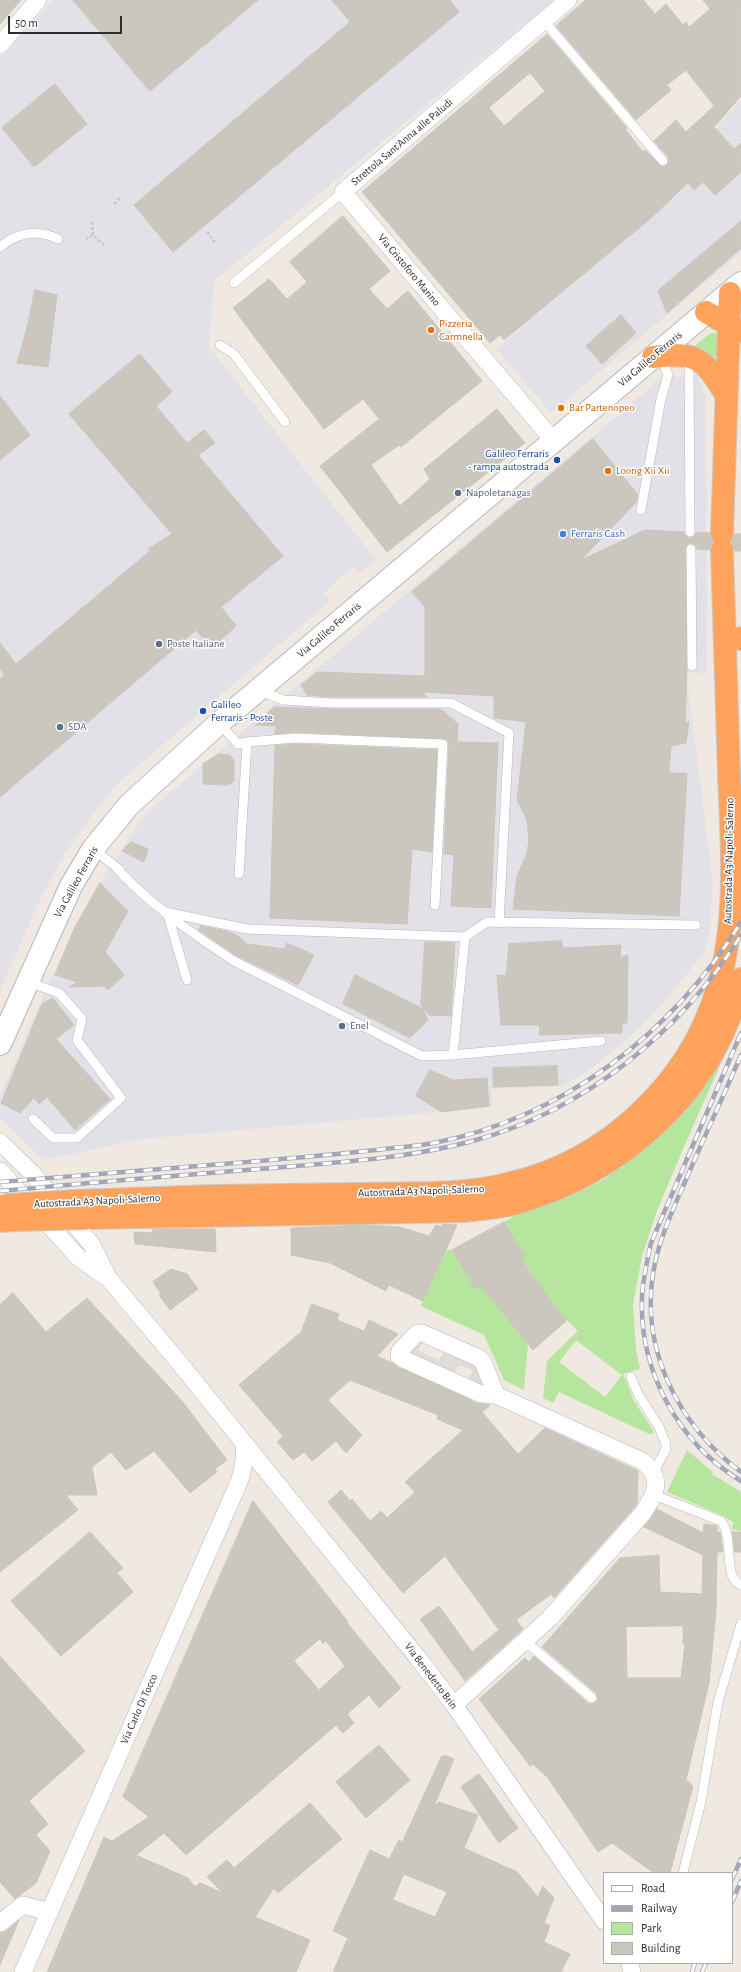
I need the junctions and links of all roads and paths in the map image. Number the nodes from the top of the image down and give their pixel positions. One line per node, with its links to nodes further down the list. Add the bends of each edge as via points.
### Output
1 (38, 0): 4 (street)
2 (568, 0): 3 (street, Strettola Sant'Anna alle Paludi)
3 (544, 21): 5 (lane); 6 (street, Strettola Sant'Anna alle Paludi)
4 (0, 45)
5 (663, 160)
6 (343, 192): 17 (lane, Strettola Sant'Anna alle Paludi); 26 (street, Via Cristoforo Marino)
7 (120, 198): 8 (path)
8 (114, 204)
9 (92, 222): 11 (path)
10 (207, 232): 14 (path)
11 (93, 235): 13 (path); 15 (path)
12 (58, 238): 16 (lane, via 41,233 21,234)
13 (86, 239)
14 (216, 244)
15 (105, 246)
16 (0, 247)
17 (234, 283)
18 (735, 288): 19 (main road, Via Galileo Ferraris); 20 (highway, Autostrada A3 Napoli-Salerno)
19 (706, 312): 20 (highway); 22 (main road, Via Galileo Ferraris)
20 (735, 328): 24 (highway, Autostrada A3 Napoli-Salerno)
21 (220, 345): 25 (lane, via 234,354)
22 (657, 356): 23 (highway); 26 (main road, Via Galileo Ferraris); 27 (lane, via 668,375 661,399)
23 (689, 356): 24 (highway, via 708,368); 28 (lane)
24 (726, 395): 50 (highway, Autostrada A3 Napoli-Salerno, via 722,542 730,788 731,915 721,974 712,1003 694,1042 670,1079 637,1115 603,1142 580,1156 536,1176 513,1183 467,1191 213,1196)
25 (285, 422)
26 (554, 440): 31 (main road, Via Galileo Ferraris)
27 (641, 510)
28 (690, 532)
29 (691, 549): 30 (lane)
30 (692, 666)
31 (258, 690): 32 (main road, Via Galileo Ferraris); 38 (lane, via 283,700 451,703 509,733)
32 (219, 723): 33 (lane, via 238,744); 34 (main road, Via Galileo Ferraris, via 149,785 118,817)
33 (247, 742): 35 (lane); 36 (lane, via 294,738 443,744)
34 (93, 849): 37 (lane); 43 (main road, Via Galileo Ferraris, via 60,908)
35 (239, 874)
36 (435, 905)
37 (167, 912): 40 (lane, via 247,929); 42 (lane); 46 (lane, via 234,961 422,1056)
38 (499, 923): 39 (lane); 40 (lane, via 487,922)
39 (696, 925)
40 (465, 937): 46 (lane)
41 (741, 978): 50 (highway, Autostrada A3 Napoli-Salerno, via 715,1048 700,1073 666,1114 616,1157 551,1192 512,1204 465,1211)
42 (187, 980)
43 (27, 981): 45 (main road, Via Galileo Ferraris); 47 (lane, via 59,993 82,1019 77,1040 121,1098 76,1138 53,1138)
44 (601, 1041): 46 (lane)
45 (0, 1044)
46 (453, 1055)
47 (33, 1119)
48 (0, 1142): 52 (street, via 32,1174 92,1245)
49 (0, 1170): 52 (street, via 78,1257)
50 (81, 1210): 51 (highway, Autostrada A3 Napoli-Salerno, bridge)
51 (6, 1213)
52 (109, 1279): 55 (street, Via Benedetto Brin)
53 (631, 1377): 56 (lane, via 666,1444)
54 (496, 1395): 54 (street, via 483,1362 478,1358 422,1333 417,1333 400,1351 399,1356 403,1359 481,1394); 56 (street, via 642,1461)
55 (244, 1443): 62 (street, Via Benedetto Brin); 64 (street, Via Carlo Di Tocco, via 244,1469 239,1482)
56 (654, 1472): 57 (street)
57 (654, 1495): 58 (lane, via 720,1521 729,1543 732,1577 735,1583); 60 (street, via 643,1513)
58 (741, 1585)
59 (741, 1624): 63 (lane, via 718,1702 701,1802)
60 (526, 1642): 61 (lane); 62 (street)
61 (592, 1698)
62 (454, 1705): 65 (street, Via Benedetto Brin)
63 (683, 1872)
64 (50, 1912): 66 (street, via 23,1905); 67 (street, Via Carlo Di Tocco)
65 (603, 1920)
66 (0, 1923)
67 (24, 1972)

